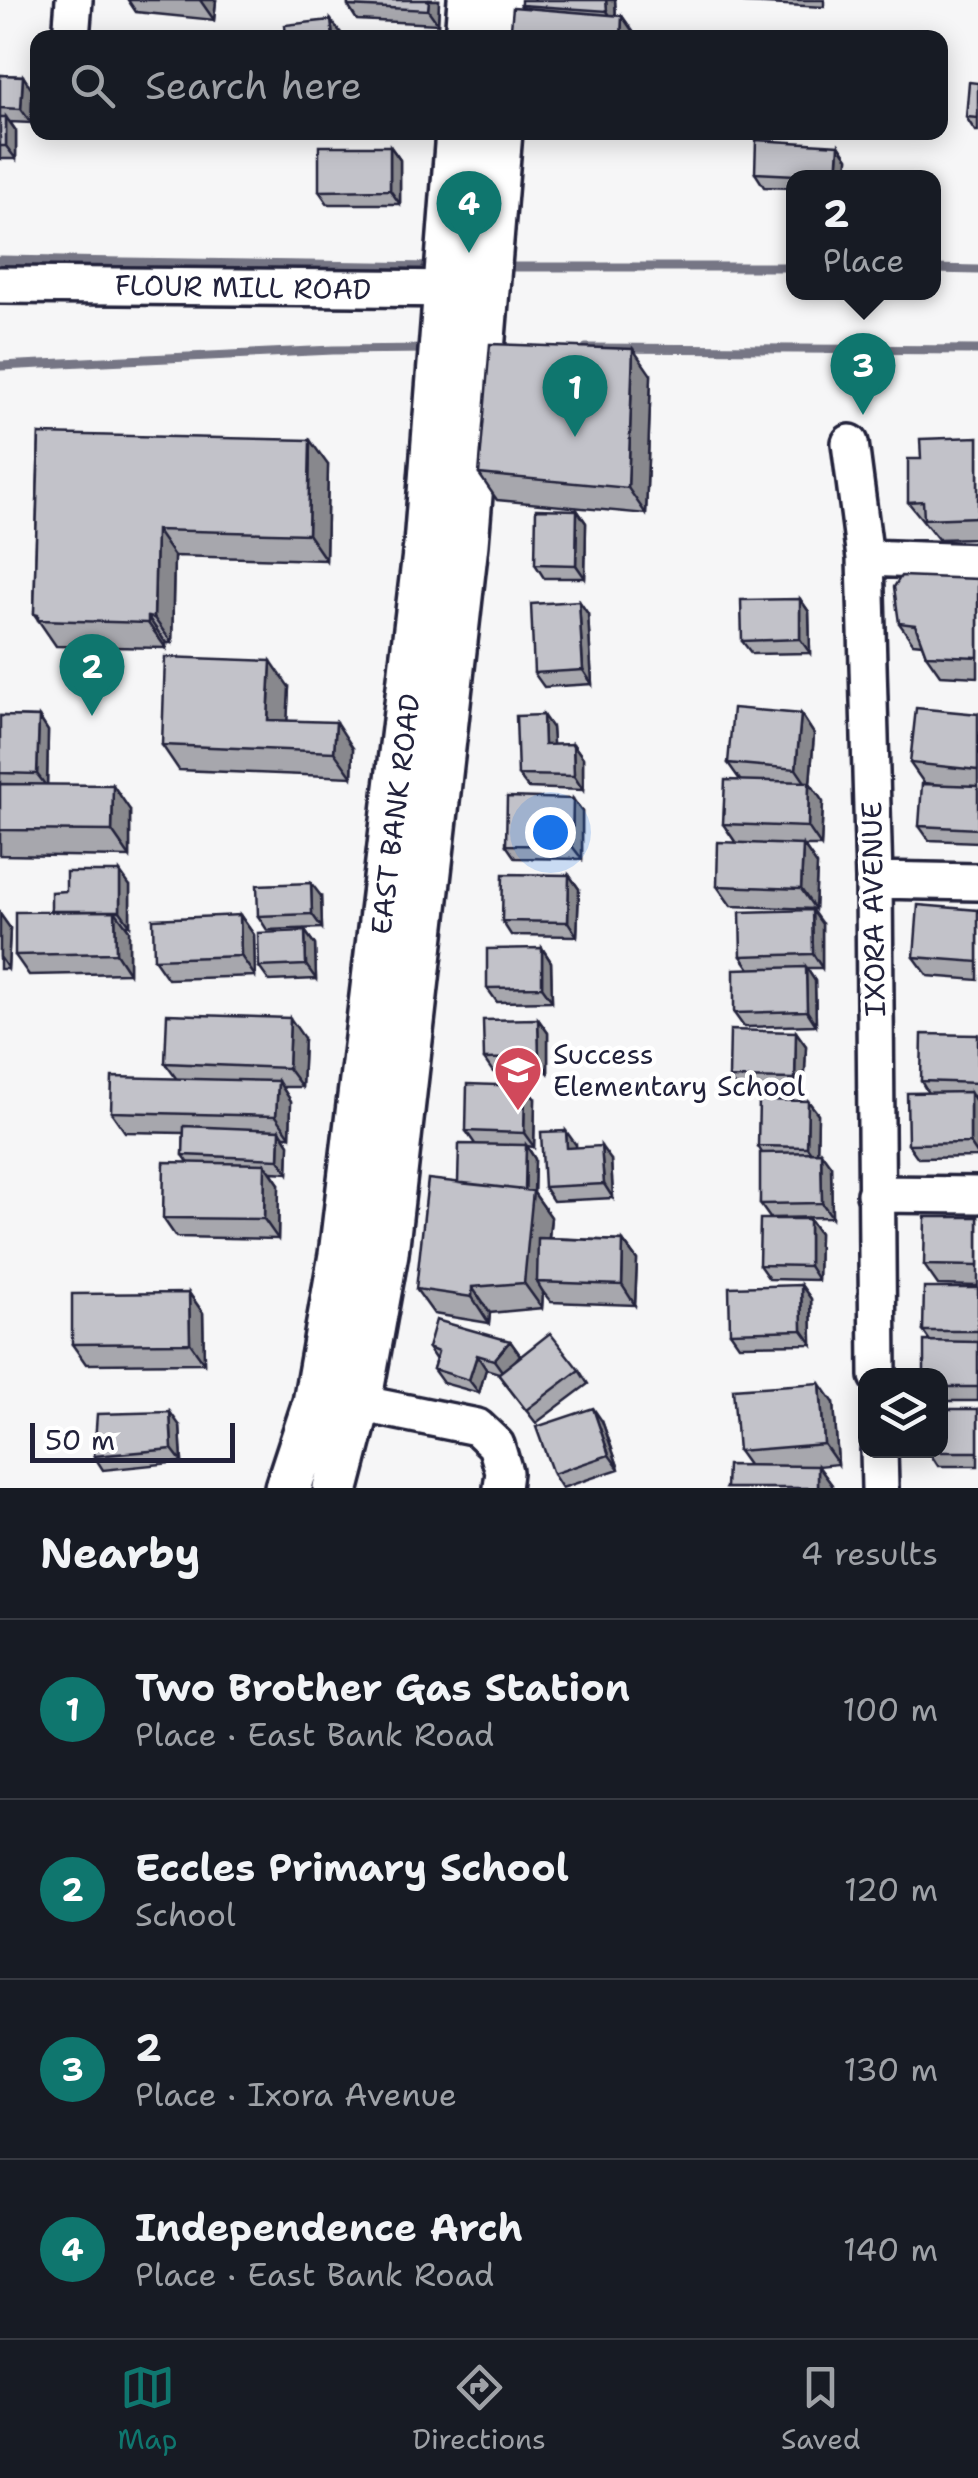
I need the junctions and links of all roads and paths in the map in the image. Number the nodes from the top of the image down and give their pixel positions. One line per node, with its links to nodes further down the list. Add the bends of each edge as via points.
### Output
1 (74, 0): 4 (street)
2 (471, 0): 5 (main road)
3 (510, 0): 6 (main road)
4 (72, 30)
5 (469, 30)
6 (508, 30)
7 (491, 140): 8 (main road, EAST BANK ROAD)
8 (470, 161): 10 (main road, EAST BANK ROAD)
9 (0, 285): 10 (street, FLOUR MILL ROAD)
10 (465, 292): 11 (main road, EAST BANK ROAD)
11 (458, 388): 20 (main road, EAST BANK ROAD, via 466,544 386,1254); 22 (main road, EAST BANK ROAD, via 426,545 342,1256 316,1403)
12 (850, 443): 13 (street, IXORA AVENUE)
13 (865, 558): 14 (street); 15 (street, IXORA AVENUE)
14 (978, 562)
15 (874, 880): 16 (street); 17 (street, IXORA AVENUE)
16 (978, 882)
17 (875, 1194): 18 (street); 19 (street, IXORA AVENUE)
18 (978, 1195)
19 (878, 1368)
20 (358, 1403): 23 (main road, EAST BANK ROAD); 24 (street, via 477,1427 496,1445)
21 (880, 1458): 25 (street)
22 (288, 1488)
23 (336, 1488)
24 (502, 1488)
25 (880, 1488)

